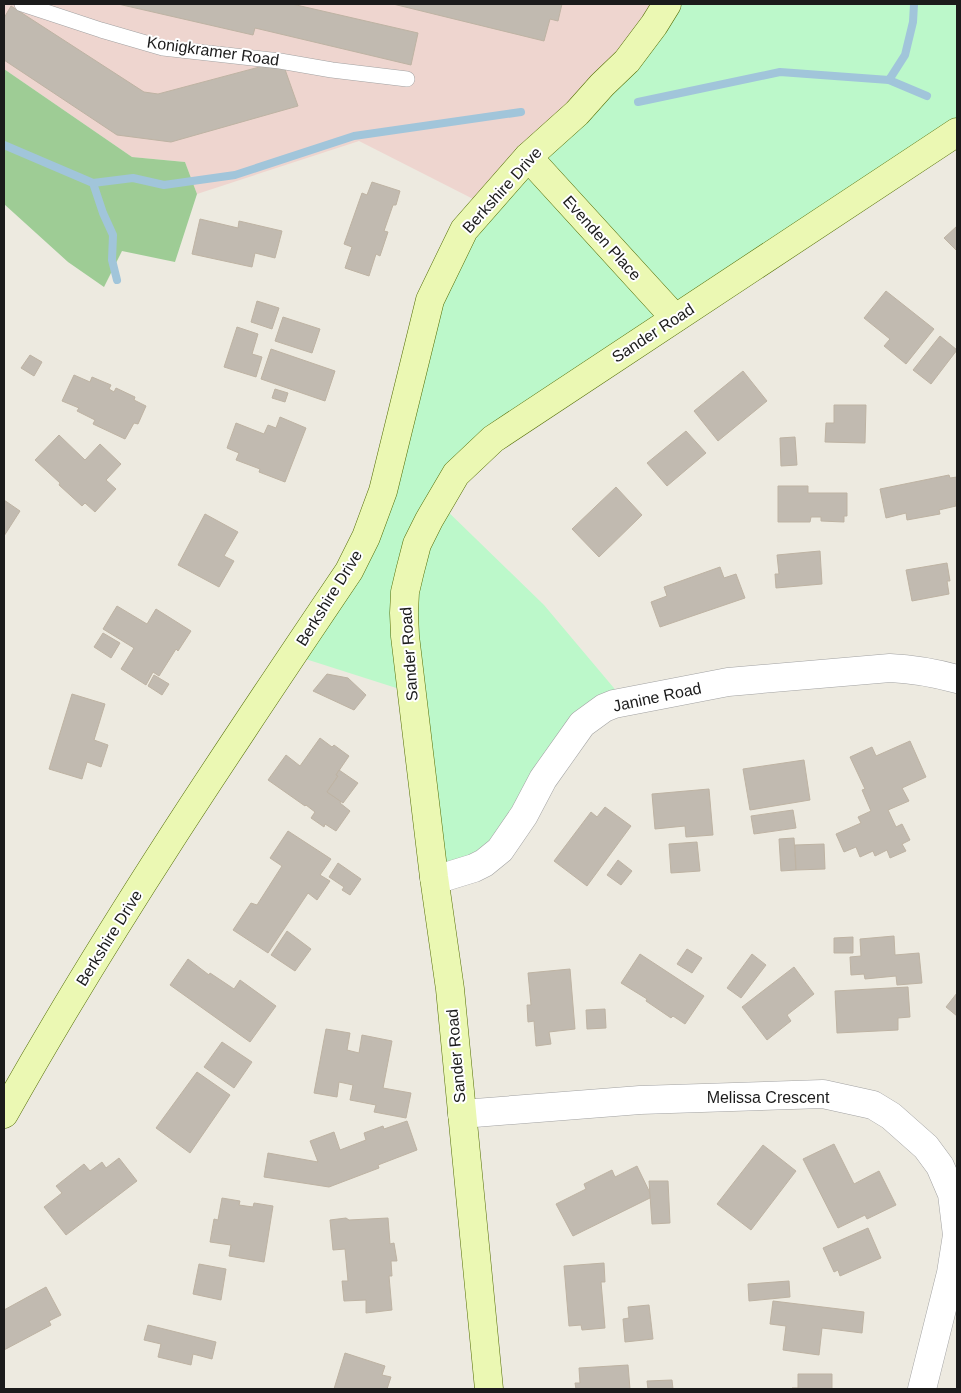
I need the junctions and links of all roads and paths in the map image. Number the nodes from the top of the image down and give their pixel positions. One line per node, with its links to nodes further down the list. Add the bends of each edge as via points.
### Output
1 (22, 4): 3 (lane, Konigkramer Road, via 163,48)
2 (667, 4): 5 (main road, Berkshire Drive, via 626,61 577,113)
3 (408, 79)
4 (957, 132): 6 (main road, Sander Road)
5 (528, 157): 6 (main road, Evenden Place); 9 (main road, Berkshire Drive, via 464,230 430,300 383,491 349,571 171,837 46,1039)
6 (675, 318): 8 (main road, Sander Road, via 493,439 456,474 417,544 406,592 405,636)
7 (957, 679): 8 (street, Janine Road, via 936,673 890,668 728,682 614,704 582,724 543,779 500,850 474,868)
8 (434, 877): 10 (main road, Sander Road, via 450,988)
9 (4, 1114)
10 (462, 1114): 11 (main road, Sander Road); 12 (street, Melissa Crescent, via 640,1100 823,1094 872,1105 891,1116 926,1147 940,1166 952,1194 957,1235 951,1273)
11 (489, 1389)
12 (922, 1389)

